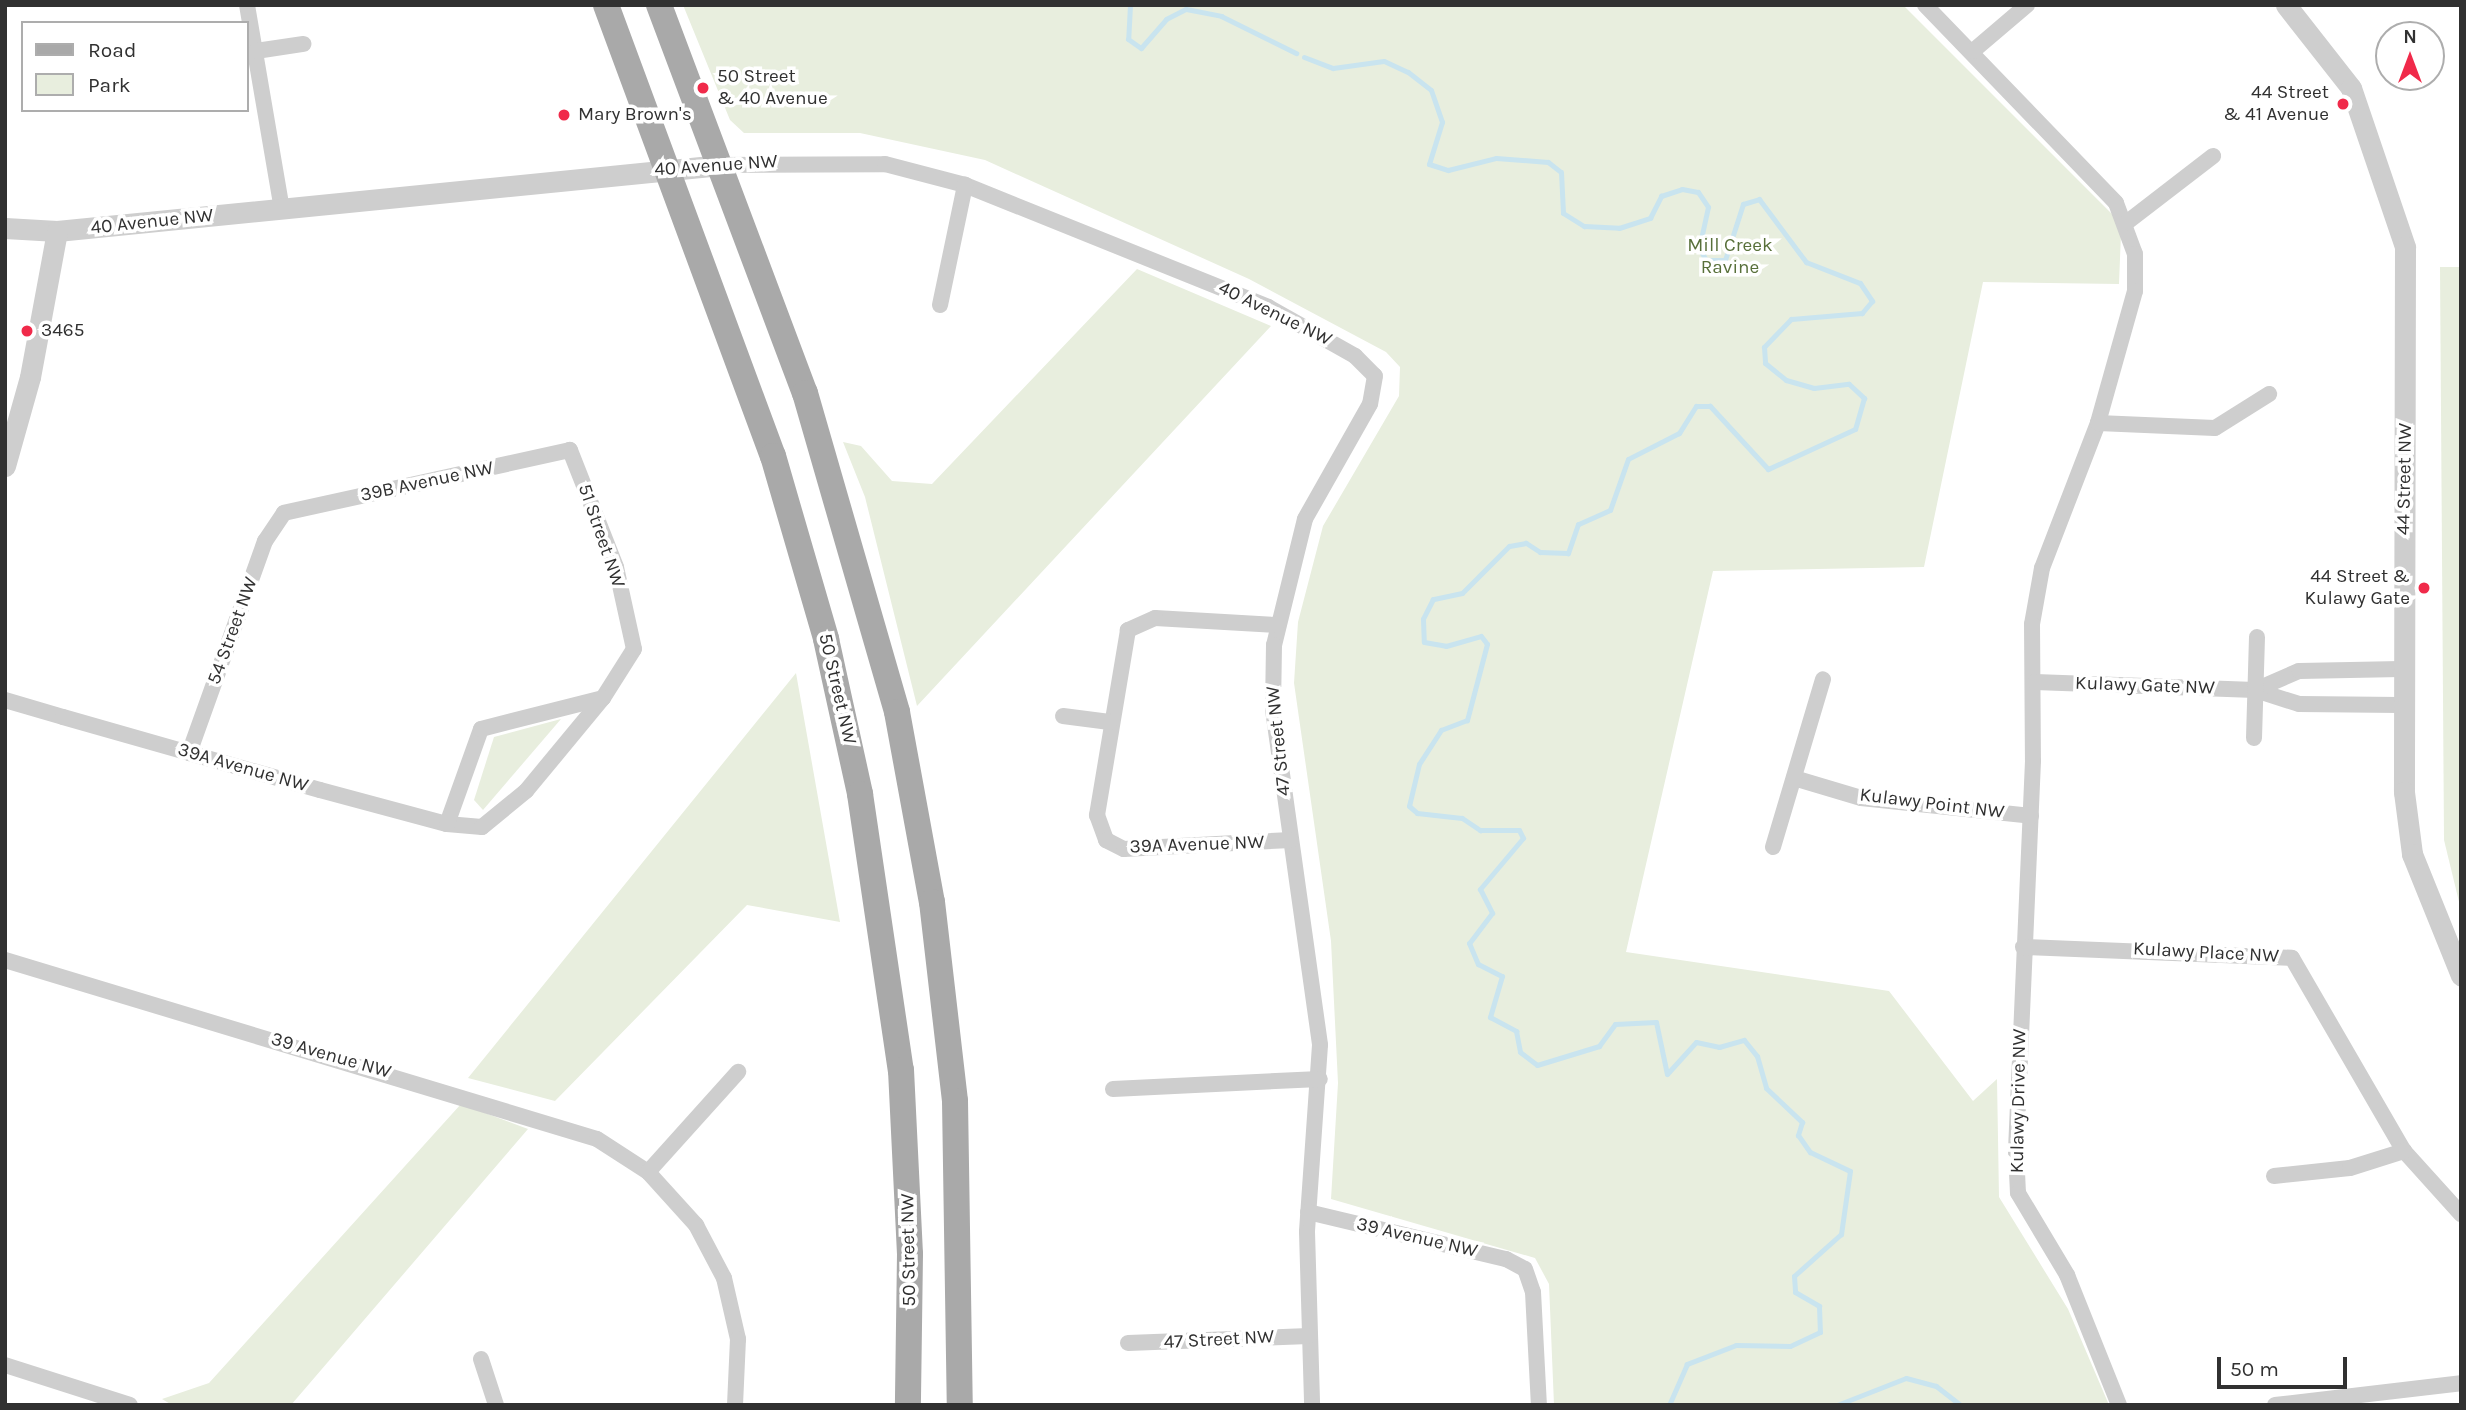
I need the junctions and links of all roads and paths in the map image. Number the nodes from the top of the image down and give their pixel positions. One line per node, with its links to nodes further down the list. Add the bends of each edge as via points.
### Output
1 (247, 5): 8 (street)
2 (606, 5): 12 (main road, 50 Street NW)
3 (659, 5): 11 (main road)
4 (1925, 5): 9 (street, Kulawy Drive NW)
5 (2027, 5): 9 (street)
6 (2286, 5): 27 (street, 44 Street NW, via 2351,88 2405,247 2409,309)
7 (303, 44): 8 (street)
8 (256, 51): 14 (street)
9 (1973, 51): 15 (street, Kulawy Drive NW, via 2101,186)
10 (2213, 156): 15 (street)
11 (721, 165): 12 (street, 40 Avenue NW); 13 (street, 40 Avenue NW, via 885,164); 64 (main road, via 835,484 897,712 918,819 955,1101)
12 (665, 167): 14 (street, 40 Avenue NW); 63 (main road, 50 Street NW, via 773,456 826,639 860,794 901,1070 911,1254)
13 (965, 185): 18 (street); 19 (street, 40 Avenue NW, via 1268,307 1365,362)
14 (282, 210): 17 (street, 40 Avenue NW)
15 (2126, 223): 21 (street, Kulawy Drive NW, via 2135,254 2135,291)
16 (5, 228): 17 (street, 40 Avenue NW)
17 (57, 231): 23 (street, via 30,377)
18 (940, 305)
19 (1376, 382): 25 (street, 47 Street NW, via 1305,519)
20 (2269, 394): 21 (street, via 2215,428)
21 (2098, 423): 29 (street, Kulawy Drive NW, via 2042,568 2032,624)
22 (570, 450): 24 (street, 39B Avenue NW); 31 (street, 51 Street NW, via 615,567 634,649)
23 (5, 466)
24 (284, 513): 37 (street, 54 Street NW, via 265,541)
25 (1276, 625): 35 (street, via 1155,618 1134,625 1121,646); 42 (street, 47 Street NW, via 1273,710)
26 (2257, 637): 30 (street)
27 (2401, 669): 30 (street, Kulawy Gate NW, via 2299,671); 33 (street, 44 Street NW)
28 (1823, 679): 38 (street)
29 (2035, 682): 30 (street, Kulawy Gate NW); 39 (street, Kulawy Drive NW)
30 (2255, 690): 33 (street, Kulawy Gate NW, via 2300,704); 36 (street)
31 (603, 698): 40 (street, via 481,729); 41 (street, 51 Street NW, via 526,791)
32 (5, 700): 37 (street, 39A Avenue NW)
33 (2400, 705): 46 (street, 44 Street NW, via 2412,854)
34 (1063, 716): 35 (street)
35 (1111, 722): 42 (street, 39A Avenue NW, via 1097,814 1106,840 1133,849)
36 (2254, 738)
37 (189, 753): 40 (street, 39A Avenue NW)
38 (1794, 778): 39 (street, Kulawy Point NW, via 1861,798); 43 (street)
39 (2031, 816): 44 (street, Kulawy Drive NW)
40 (447, 824): 41 (street, 39A Avenue NW)
41 (482, 827)
42 (1291, 840): 48 (street, 47 Street NW, via 1314,984)
43 (1773, 848)
44 (2023, 947): 50 (street, Kulawy Place NW, via 2292,958); 67 (street, Kulawy Drive NW, via 2018,1193 2067,1275)
45 (5, 961): 51 (street, 39 Avenue NW, via 519,1111 597,1139)
46 (2461, 975)
47 (738, 1072): 51 (street)
48 (1320, 1079): 49 (street); 53 (street, 47 Street NW)
49 (1113, 1089)
50 (2404, 1151): 52 (street, via 2350,1168); 54 (street, Kulawy Place NW)
51 (648, 1172): 62 (street, 39 Avenue NW, via 696,1225 730,1303 737,1339)
52 (2274, 1176)
53 (1308, 1212): 55 (street, 47 Street NW); 66 (street, 39 Avenue NW, via 1506,1259 1525,1269 1533,1292)
54 (2461, 1214)
55 (1309, 1336): 56 (street, 47 Street NW); 65 (street, 47 Street NW)
56 (1128, 1343)
57 (481, 1359): 61 (street)
58 (5, 1365): 60 (street)
59 (2461, 1383): 68 (street)
60 (130, 1405)
61 (496, 1405)
62 (735, 1405)
63 (908, 1405)
64 (960, 1405)
65 (1312, 1405)
66 (1539, 1405)
67 (2119, 1405)
68 (2275, 1405)

